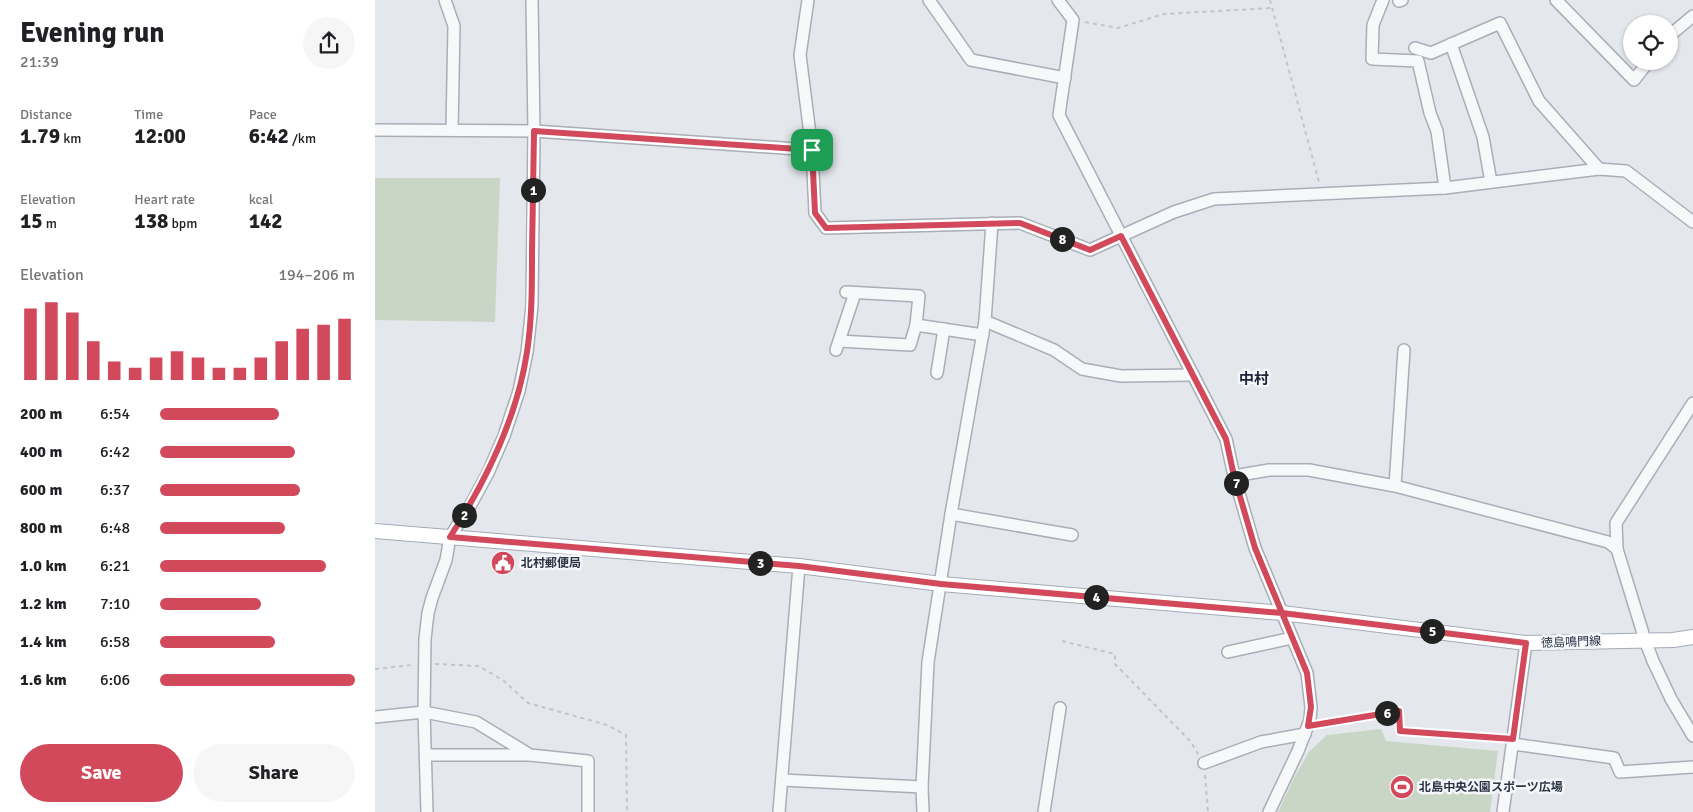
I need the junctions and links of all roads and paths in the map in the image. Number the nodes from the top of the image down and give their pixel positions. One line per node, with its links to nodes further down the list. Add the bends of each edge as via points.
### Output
1 (445, 0): 20 (street, via 455,26)
2 (532, 0): 21 (street)
3 (808, 0): 22 (street, via 800,55)
4 (929, 0): 18 (street, via 971,60)
5 (1058, 0): 11 (street)
6 (1270, 0): 9 (path)
7 (1383, 0): 25 (street, via 1373,26 1372,59 1418,61 1437,131)
8 (1556, 0): 15 (street)
9 (1272, 8): 11 (path, via 1164,14 1118,28); 26 (path)
10 (1693, 16): 12 (street)
11 (1073, 20): 18 (street)
12 (1678, 28)
13 (1451, 44): 14 (street, via 1431,53); 23 (street, via 1499,22 1539,101); 24 (street, via 1483,137)
14 (1415, 48)
15 (1623, 69)
16 (1624, 70): 17 (street, via 1634,80)
17 (1642, 70)
18 (1065, 78): 29 (street, via 1059,115)
19 (375, 130): 20 (street)
20 (451, 130): 21 (street)
21 (534, 131): 22 (street); 43 (street, via 532,306 519,391 501,443 479,490)
22 (812, 150): 28 (street, via 815,213 826,228)
23 (1599, 169): 24 (street); 27 (street, via 1626,171)
24 (1491, 182): 25 (street)
25 (1445, 188): 26 (street)
26 (1322, 194): 29 (street, via 1214,199 1174,212)
27 (1693, 222)
28 (992, 223): 29 (street, via 1020,223 1090,250); 30 (street)
29 (1121, 236): 36 (street)
30 (985, 321): 33 (street); 36 (street, via 1053,350 1082,369 1121,376)
31 (916, 325): 31 (street, via 919,296 851,292 837,345 910,345); 32 (street)
32 (945, 329): 33 (street); 35 (street)
33 (983, 335): 40 (street)
34 (1404, 350): 39 (street)
35 (937, 373)
36 (1193, 375): 38 (street, via 1226,439)
37 (1693, 403): 44 (street, via 1615,523)
38 (1234, 476): 39 (street, via 1269,470 1309,470); 47 (street, via 1255,548)
39 (1395, 486): 44 (street, via 1607,542)
40 (951, 514): 42 (street); 46 (street)
41 (375, 531): 43 (main road, 徳島鳴門線)
42 (1072, 535)
43 (450, 537): 45 (main road, 徳島鳴門線); 54 (street, via 446,560 428,613)
44 (1617, 549): 50 (street)
45 (799, 566): 46 (main road, 徳島鳴門線); 66 (street)
46 (941, 584): 47 (main road, 徳島鳴門線); 67 (street, via 928,662)
47 (1282, 613): 49 (street); 52 (main road, 徳島鳴門線)
48 (1693, 637): 50 (main road, 徳島鳴門線)
49 (1292, 638): 53 (street); 59 (street, via 1307,673 1311,707)
50 (1645, 640): 52 (main road, 徳島鳴門線); 60 (street, via 1671,698)
51 (1062, 641): 64 (path, via 1115,654 1115,664 1191,742)
52 (1526, 643): 61 (street)
53 (1227, 652)
54 (425, 658): 55 (path); 57 (street); 70 (path, via 479,666 504,681 528,703 607,724 626,734)
55 (375, 669)
56 (1060, 708): 73 (street)
57 (425, 712): 58 (street); 62 (street); 63 (street, via 476,722)
58 (375, 717)
59 (1306, 730): 61 (path, via 1399,711 1400,731); 64 (street); 75 (street)
60 (1693, 736)
61 (1513, 742): 65 (street, via 1615,758 1620,772); 76 (street)
62 (426, 755): 63 (street); 68 (street)
63 (530, 756): 69 (street, via 588,761)
64 (1204, 763): 74 (path)
65 (1693, 767)
66 (782, 780): 67 (street); 71 (street)
67 (922, 787): 72 (street)
68 (427, 812)
69 (588, 812)
70 (627, 812)
71 (779, 812)
72 (923, 812)
73 (1044, 812)
74 (1208, 812)
75 (1269, 812)
76 (1503, 812)

